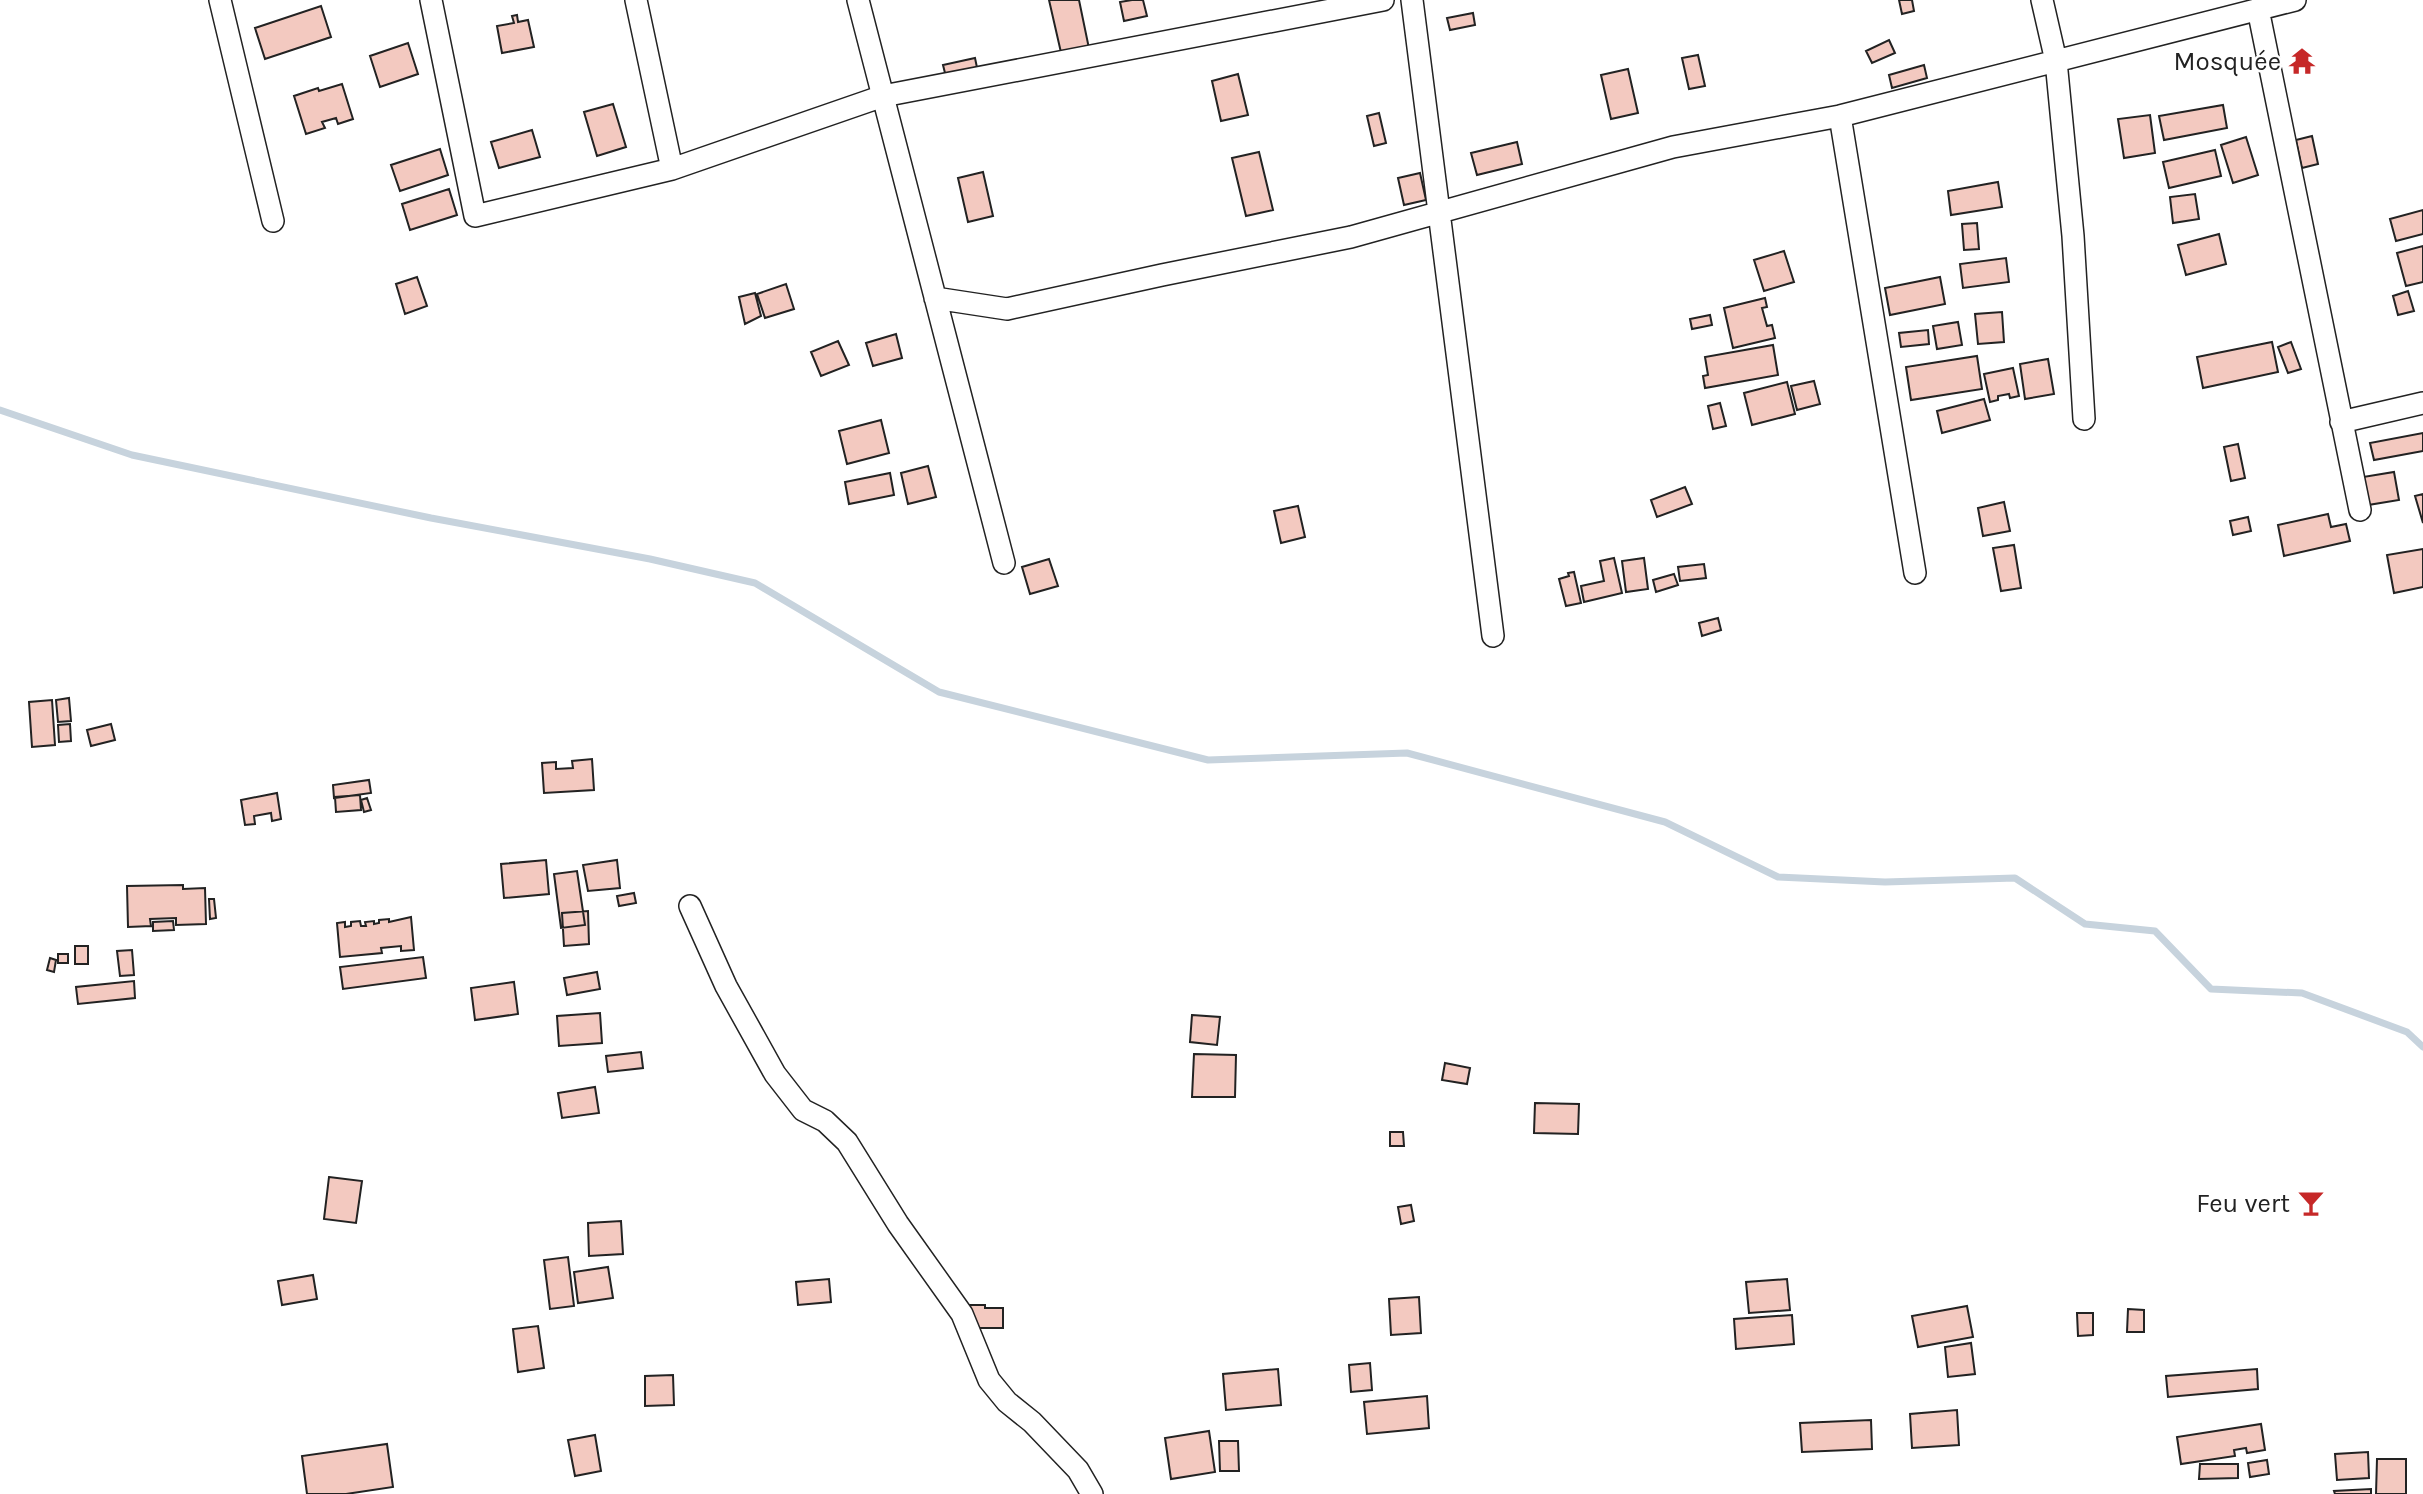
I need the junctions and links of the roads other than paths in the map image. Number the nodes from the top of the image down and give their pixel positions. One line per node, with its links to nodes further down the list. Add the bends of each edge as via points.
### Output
1 (220, 0): 15 (street)
2 (431, 0): 13 (street, via 475,216)
3 (636, 0): 13 (street)
4 (858, 0): 11 (street)
5 (1383, 0): 11 (street)
6 (1412, 0): 14 (street)
7 (2042, 0): 10 (street)
8 (2295, 0): 9 (street)
9 (2258, 9): 10 (street); 19 (street)
10 (2056, 61): 12 (street); 18 (street)
11 (883, 96): 13 (street); 16 (street)
12 (1840, 116): 14 (street, via 1673,147); 22 (street)
13 (672, 169)
14 (1439, 212): 16 (street, via 1351,237 1007,309); 23 (street)
15 (273, 221)
16 (935, 298): 21 (street)
17 (2423, 403): 19 (street)
18 (2084, 419)
19 (2342, 422): 20 (street)
20 (2360, 510)
21 (1004, 563)
22 (1915, 573)
23 (1493, 636)
24 (690, 906): 25 (street, via 726,986 775,1074 803,1110 825,1121 847,1142 962,1314 989,1380 1078,1470)
25 (1092, 1494)

